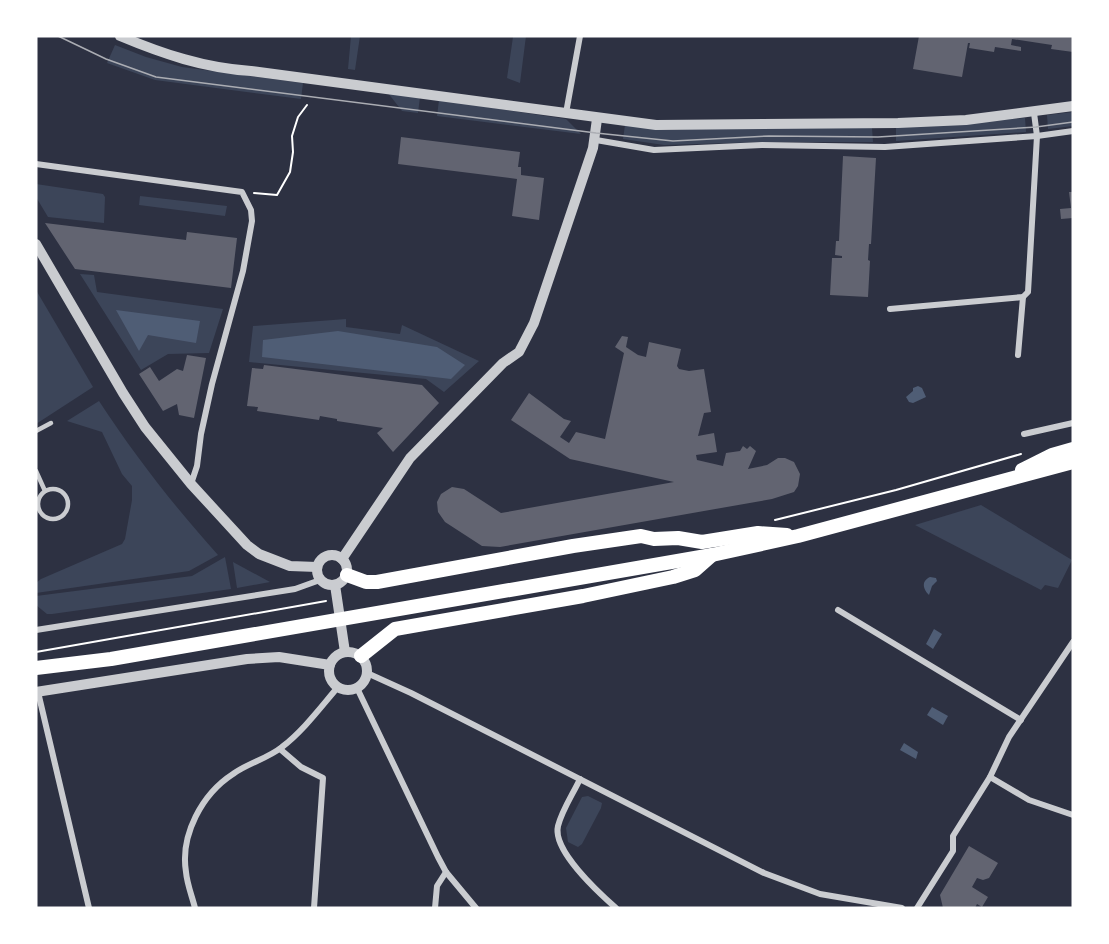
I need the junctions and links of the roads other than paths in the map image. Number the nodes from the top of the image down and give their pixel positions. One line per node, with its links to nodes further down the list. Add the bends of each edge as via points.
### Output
1 (120, 36): 5 (street, via 224,70)
2 (580, 36): 5 (street)
3 (1073, 106): 4 (street)
4 (1034, 112): 6 (street, via 898,123 668,126); 8 (street)
5 (566, 113): 6 (street)
6 (597, 119): 9 (street)
7 (1073, 131): 8 (street)
8 (1037, 136): 9 (street, via 885,147 762,145 654,150); 12 (street, via 1028,292)
9 (596, 140): 27 (street, via 534,323 519,352 503,363 410,458)
10 (36, 164): 22 (street, via 242,192 252,221)
11 (36, 244): 22 (street, via 123,393)
12 (1023, 297): 13 (street); 14 (street)
13 (890, 309)
14 (1018, 355)
15 (51, 423): 17 (lane)
16 (1073, 423): 18 (street)
17 (36, 431)
18 (1023, 434)
19 (1073, 449): 23 (main road, via 1052,455)
20 (1073, 462): 23 (main road)
21 (36, 471): 24 (lane)
22 (191, 484): 28 (street, via 259,554 290,566)
23 (993, 485): 25 (main road)
24 (45, 491): 24 (lane, via 38,498 39,512 47,519 62,517 67,509 64,494 55,489)
25 (798, 536): 26 (main road); 29 (main road, via 758,533 694,542 641,536 376,582)
26 (712, 555): 36 (main road, via 695,570 663,579 395,629); 38 (main road, via 111,659)
27 (342, 559): 28 (street, via 326,556); 29 (street)
28 (317, 567): 30 (street)
29 (347, 575): 31 (street)
30 (320, 580): 31 (street); 33 (street, via 295,589)
31 (335, 588): 35 (street)
32 (838, 610): 43 (street)
33 (36, 630)
34 (1073, 642): 43 (street)
35 (345, 652): 36 (street); 37 (street)
36 (361, 656): 39 (street)
37 (330, 665): 40 (street, via 330,678); 42 (street, via 279,657 247,659)
38 (36, 668)
39 (368, 674): 41 (street); 46 (street)
40 (338, 687): 41 (street); 44 (street)
41 (357, 688): 48 (street)
42 (37, 692): 49 (street)
43 (1021, 720): 45 (street)
44 (280, 749): 50 (street, via 214,788 197,813 189,834 185,871); 51 (street, via 301,767 323,778)
45 (990, 777): 47 (street, via 1029,800); 56 (street, via 953,836 952,851)
46 (580, 779): 54 (street, via 558,826 558,836 581,873); 55 (street, via 764,873 820,894)
47 (1073, 815)
48 (446, 872): 52 (street, via 437,886); 53 (street)
49 (89, 908)
50 (195, 908)
51 (314, 908)
52 (435, 908)
53 (476, 908)
54 (616, 908)
55 (902, 908)
56 (917, 908)

